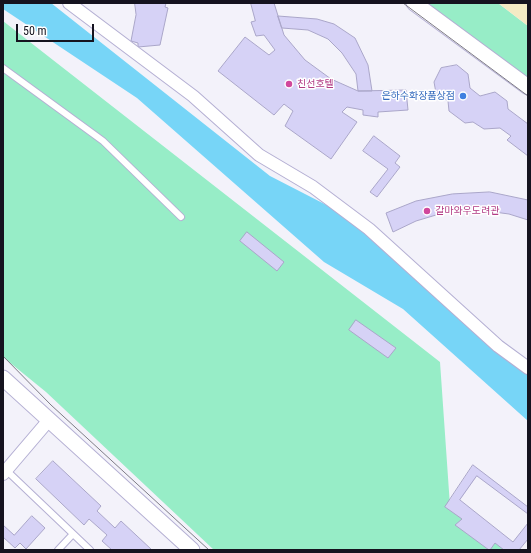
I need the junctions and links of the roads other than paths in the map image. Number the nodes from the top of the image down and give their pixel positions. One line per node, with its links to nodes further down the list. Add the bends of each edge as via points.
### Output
1 (69, 3): 6 (street, via 193,96 260,155 313,188 369,229 498,346)
2 (414, 3): 4 (street)
3 (3, 68): 5 (lane, via 103,141)
4 (528, 87)
5 (181, 217)
6 (528, 368)
7 (3, 378): 8 (street)
8 (49, 420): 9 (street); 13 (street)
9 (4, 472): 10 (lane)
10 (73, 534): 11 (lane); 12 (lane)
11 (58, 550)
12 (90, 550)
13 (192, 550)

